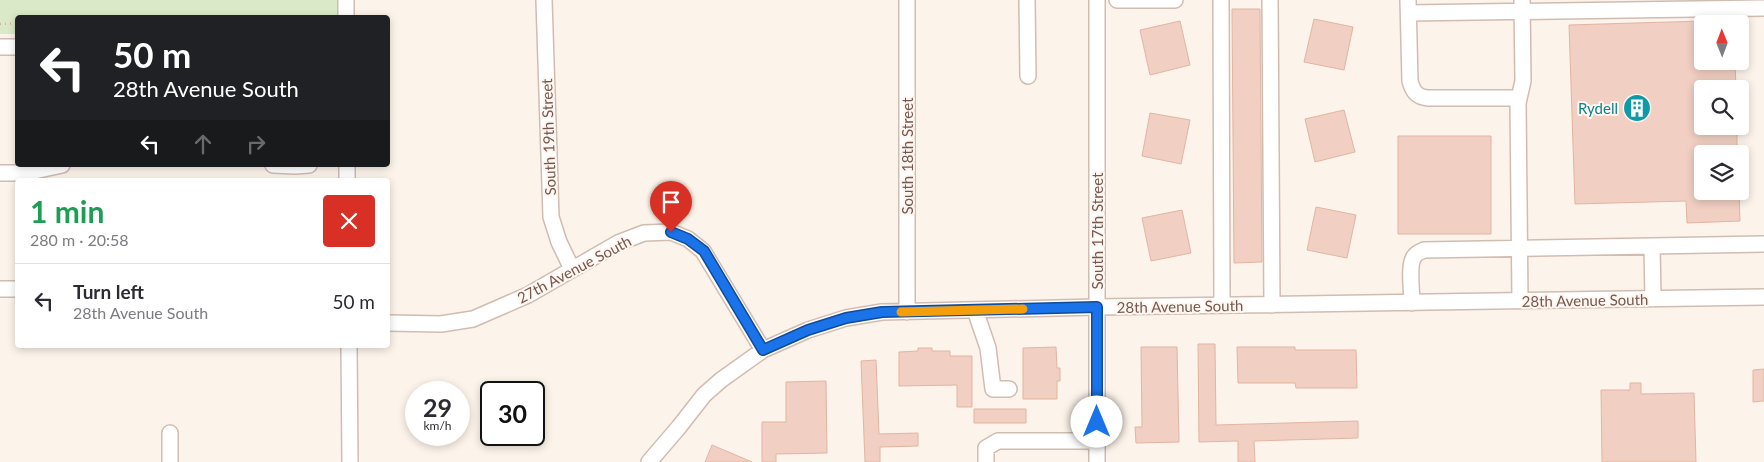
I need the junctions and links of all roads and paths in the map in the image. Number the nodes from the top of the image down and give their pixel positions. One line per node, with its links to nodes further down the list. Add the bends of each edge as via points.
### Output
1 (346, 0): 13 (street)
2 (544, 0): 25 (street, South 19th Street, via 551,216)
3 (907, 0): 36 (street, South 18th Street)
4 (1027, 0): 18 (street)
5 (1097, 0): 34 (street, South 17th Street)
6 (1117, 0): 7 (street)
7 (1176, 0)
8 (1221, 0): 33 (street)
9 (1270, 0): 32 (street)
10 (1522, 6): 11 (street); 12 (street); 19 (street)
11 (1408, 7): 19 (street, via 1410,81 1416,94 1428,98)
12 (1764, 8)
13 (346, 15)
14 (15, 23): 15 (path)
15 (0, 24)
16 (0, 47): 17 (street)
17 (15, 47)
18 (1028, 76)
19 (1519, 98): 24 (street)
20 (53, 167): 21 (street, via 25,173)
21 (0, 173)
22 (1764, 244): 23 (street)
23 (1652, 246): 24 (street); 29 (street)
24 (1519, 248): 30 (street); 31 (street, via 1424,250 1418,253 1411,266)
25 (572, 269): 37 (street, 27th Avenue South, via 528,295 473,319 440,324); 39 (street, 27th Avenue South, via 644,232 671,232 688,239 704,251)
26 (0, 289): 27 (street)
27 (15, 289)
28 (1764, 297): 29 (street, 28th Avenue South)
29 (1653, 299): 30 (street, 28th Avenue South)
30 (1520, 301): 31 (street, 28th Avenue South)
31 (1412, 303): 32 (street, 28th Avenue South)
32 (1272, 305): 33 (street, 28th Avenue South)
33 (1222, 306): 34 (street, 28th Avenue South)
34 (1097, 307): 35 (street, 28th Avenue South); 42 (street, South 17th Street)
35 (976, 310): 36 (street, 28th Avenue South); 40 (street, via 988,348 993,389)
36 (907, 312): 39 (street, 28th Avenue South, via 846,318)
37 (390, 323)
38 (349, 348): 44 (street)
39 (763, 350): 45 (street, 28th Avenue South, via 704,395)
40 (1009, 389)
41 (170, 433): 43 (street)
42 (1097, 441): 46 (street, via 998,441 986,448); 47 (street, South 17th Street)
43 (170, 462)
44 (350, 462)
45 (649, 462)
46 (986, 462)
47 (1096, 462)

